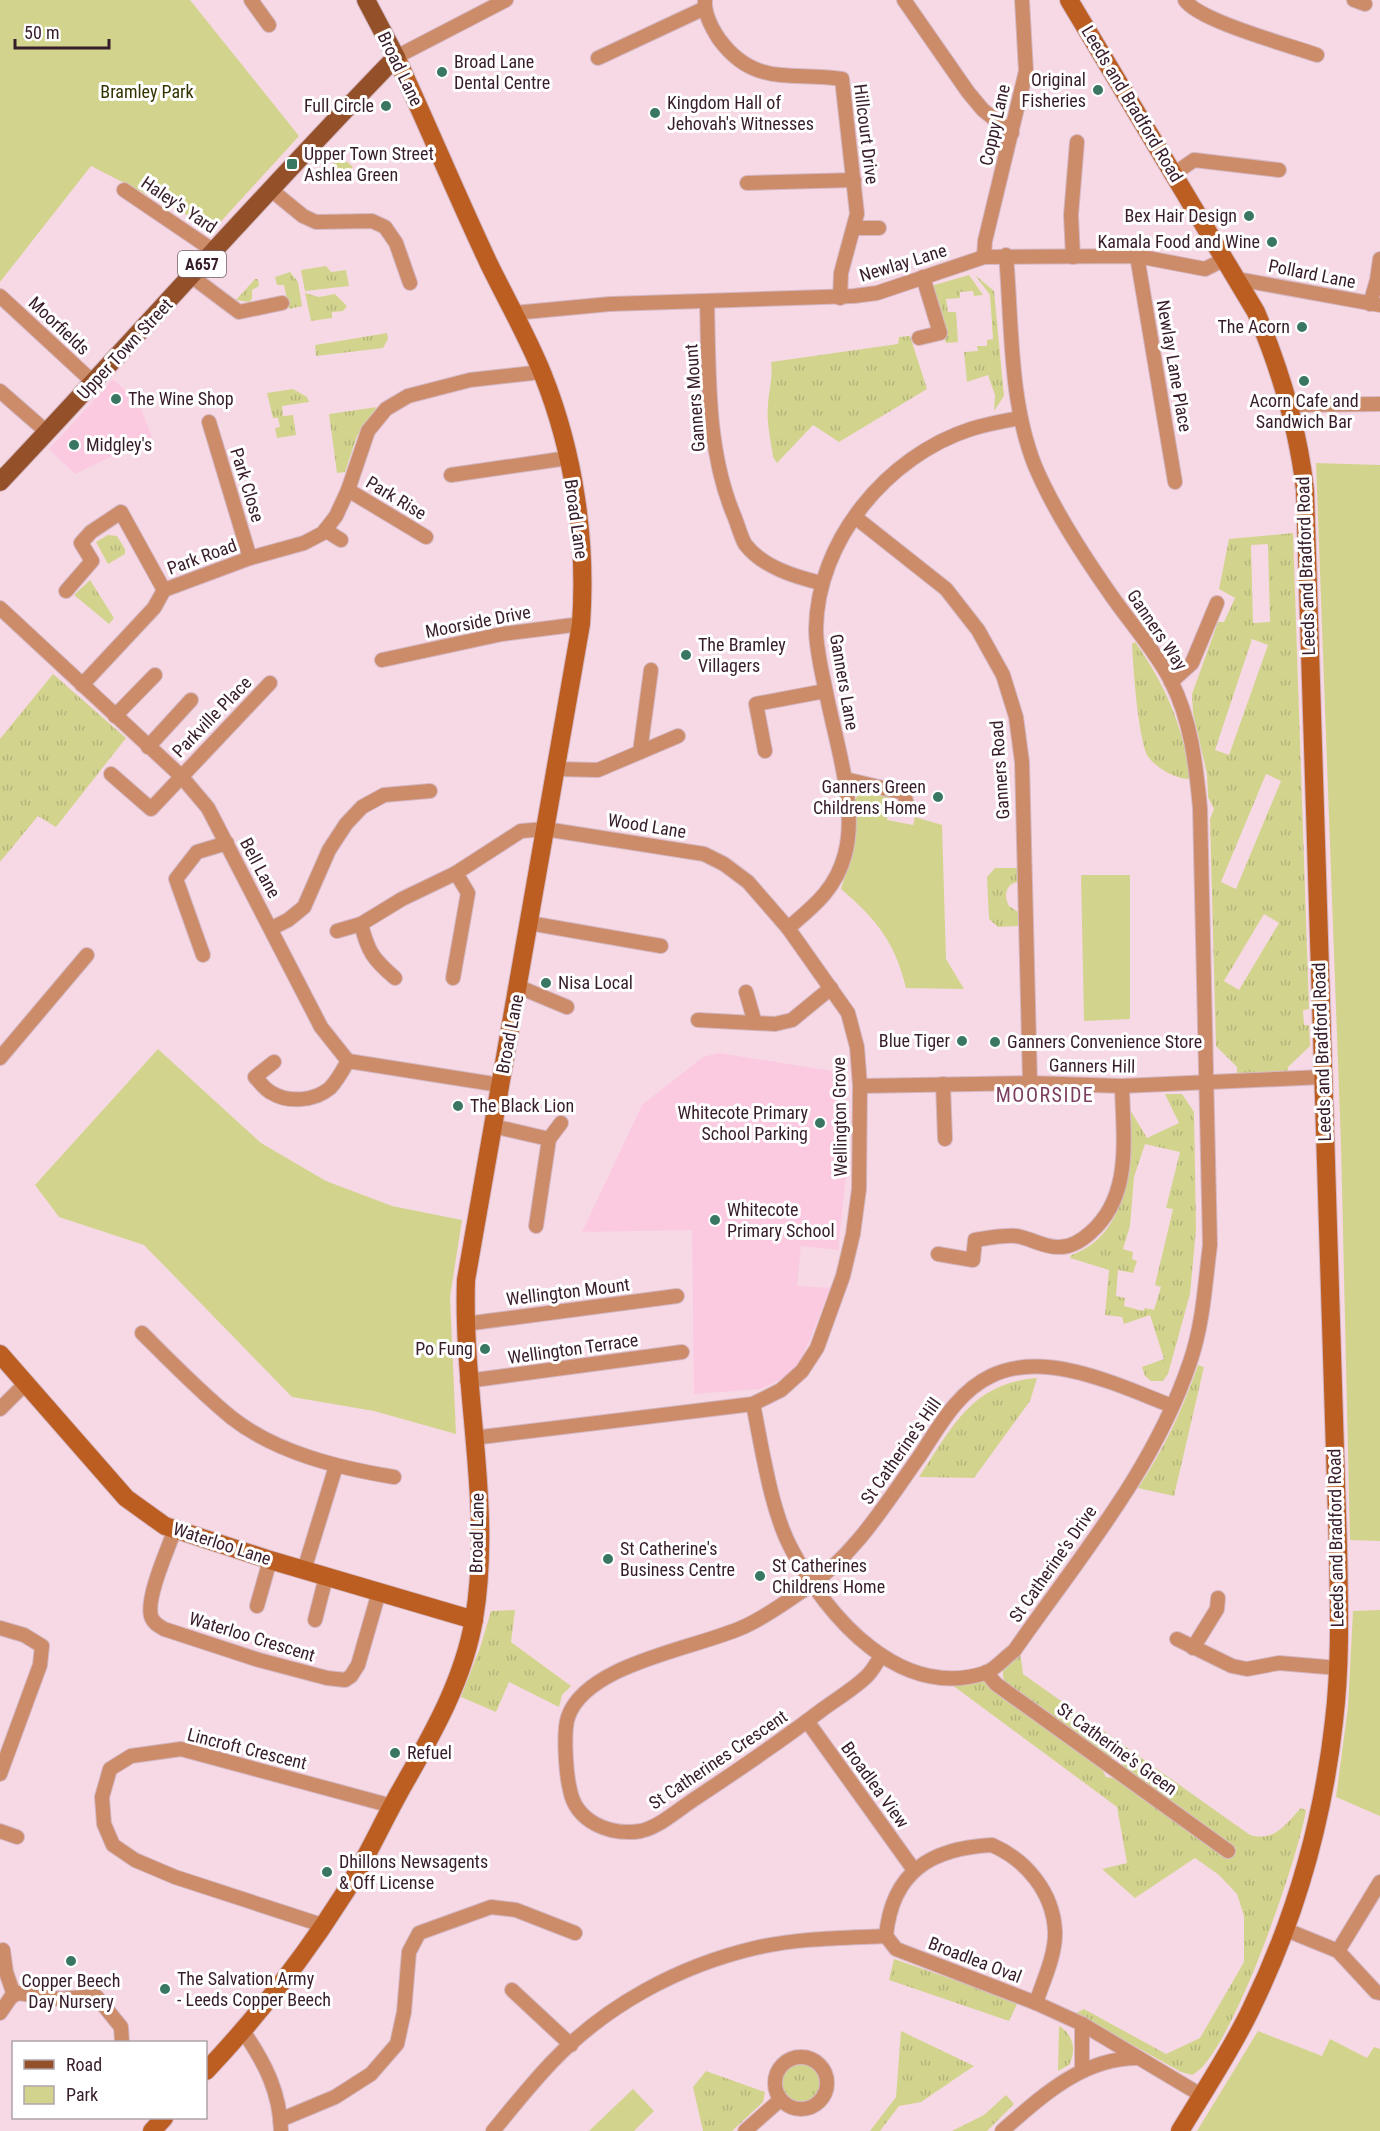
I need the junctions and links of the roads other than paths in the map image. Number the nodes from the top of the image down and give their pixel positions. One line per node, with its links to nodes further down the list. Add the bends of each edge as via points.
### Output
1 (251, 0): 9 (street)
2 (366, 0): 11 (main road, Broad Lane)
3 (506, 0): 11 (street)
4 (904, 0): 13 (street, via 968,92)
5 (1022, 0): 13 (street, Coppy Lane, via 1026,71)
6 (1070, 0): 16 (street, Leeds and Bradford Road)
7 (1185, 0): 10 (street, via 1210,18)
8 (705, 4): 12 (street); 17 (street, Hillcourt Drive, via 712,28 743,63 765,74 842,78)
9 (269, 25)
10 (1317, 55)
11 (396, 57): 19 (main road, Upper Town Street / A657); 39 (street, Broad Lane)
12 (598, 58)
13 (1012, 133): 26 (street, Coppy Lane)
14 (1077, 142): 27 (street, via 1071,215)
15 (1279, 170): 16 (street, via 1194,160)
16 (1174, 174): 28 (street, Leeds and Bradford Road)
17 (854, 180): 18 (street); 21 (street, Hillcourt Drive)
18 (747, 183)
19 (270, 189): 23 (main road, Upper Town Street / A657); 33 (street, via 316,222 372,221 385,227 396,243)
20 (124, 190): 23 (street, Haley's Yard)
21 (854, 228): 22 (street); 35 (street, Hillcourt Drive, via 841,273)
22 (879, 228)
23 (214, 250): 30 (main road, Upper Town Street / A657)
24 (1006, 255): 26 (street, Newlay Lane); 27 (street, Newlay Lane); 46 (street, Ganners Way)
25 (1137, 256): 27 (street, Newlay Lane); 28 (street, Newlay Lane, via 1205,269); 52 (street, Newlay Lane Place)
26 (984, 257): 31 (street, Newlay Lane)
27 (1073, 257)
28 (1225, 259): 32 (street, Leeds and Bradford Road)
29 (1380, 259): 38 (street)
30 (191, 276): 37 (street, via 239,312); 42 (main road, Upper Town Street / A657)
31 (923, 277): 35 (street, Newlay Lane, via 877,293); 40 (street, via 940,333)
32 (1237, 279): 38 (street, Pollard Lane); 45 (street, Leeds and Bradford Road, via 1271,345)
33 (410, 283)
34 (0, 296): 42 (street, Moorfields)
35 (840, 298): 36 (street, Newlay Lane)
36 (707, 302): 39 (street, Newlay Lane, via 610,304); 59 (street, Ganners Mount, via 712,438 727,500 746,544 770,564)
37 (282, 303)
38 (1375, 304)
39 (514, 313): 41 (street, Broad Lane)
40 (920, 338)
41 (542, 372): 49 (street, Broad Lane); 53 (street, via 470,380 400,400 386,409 368,431)
42 (94, 383): 48 (main road, Upper Town Street / A657)
43 (0, 391): 48 (street)
44 (1380, 404): 45 (street)
45 (1289, 405): 108 (street, Leeds and Bradford Road, via 1300,447 1305,490)
46 (1020, 418): 54 (street, Ganners Lane, via 969,430 927,450 891,475); 68 (street, Ganners Way, via 1035,465 1057,511)
47 (209, 422): 58 (street, Park Close)
48 (48, 433): 50 (main road, Upper Town Street / A657)
49 (568, 458): 51 (street); 64 (street, Broad Lane, via 583,548)
50 (3, 472)
51 (451, 475)
52 (1175, 482)
53 (348, 490): 55 (street); 56 (street, Park Rise)
54 (855, 518): 59 (street, Ganners Lane, via 836,545); 110 (street, Ganners Road, via 946,589 978,630 1003,675 1016,717 1022,762)
55 (325, 531): 57 (street); 58 (street, Park Road, via 304,543)
56 (426, 537)
57 (341, 540)
58 (250, 558): 60 (street, Park Road)
59 (821, 583): 71 (street, Ganners Lane, via 816,630)
60 (164, 590): 61 (street, via 121,512 81,543 92,561); 70 (street, Park Road, via 154,608)
61 (66, 591)
62 (1217, 603): 68 (street, via 1192,663)
63 (2, 615): 70 (street, Bell Lane)
64 (580, 624): 65 (street, Moorside Drive, via 502,634); 78 (street, Broad Lane)
65 (382, 660)
66 (651, 670): 77 (street)
67 (155, 675): 73 (street)
68 (1172, 682): 109 (street, Ganners Way, via 1194,751 1200,808)
69 (270, 683): 80 (street, Parkville Place)
70 (82, 685): 73 (street, Bell Lane)
71 (825, 691): 76 (street, via 756,704); 81 (street, Ganners Lane)
72 (191, 700): 75 (street)
73 (115, 716): 75 (street, Bell Lane)
74 (678, 736): 77 (street)
75 (148, 747): 80 (street, Bell Lane)
76 (765, 751)
77 (640, 752): 78 (street, via 598,770)
78 (556, 769): 84 (street, Broad Lane)
79 (111, 774): 80 (street, Parkville Place, via 151,809)
80 (181, 776): 85 (street, Bell Lane, via 208,808)
81 (844, 779): 83 (street, via 904,793); 91 (street, Ganners Lane, via 846,853 823,899)
82 (430, 791): 90 (street, via 384,795 362,807 329,850 304,907)
83 (907, 805)
84 (545, 829): 86 (street, Wood Lane, via 521,831); 87 (street, Wood Lane, via 684,849 704,854); 88 (street, Broad Lane)
85 (227, 843): 90 (street, Bell Lane); 95 (street, via 197,852 176,879)
86 (456, 873): 89 (street, Wood Lane); 97 (street, via 468,893)
87 (737, 874): 91 (street, Wellington Grove)
88 (529, 923): 93 (street); 98 (street, Broad Lane)
89 (361, 924): 92 (street, Wood Lane); 96 (street, via 375,961)
90 (272, 928): 106 (street, Bell Lane, via 321,1027)
91 (788, 928): 99 (street, Wellington Grove)
92 (337, 931)
93 (661, 946)
94 (87, 955): 104 (street)
95 (203, 955)
96 (395, 978)
97 (453, 978)
98 (519, 987): 101 (street); 112 (street, Broad Lane)
99 (831, 988): 103 (street, via 792,1020); 113 (street, Wellington Grove, via 848,1013 857,1047)
100 (746, 992): 103 (street)
101 (567, 1007)
102 (698, 1020): 103 (street)
103 (755, 1023)
104 (5, 1042): 105 (street)
105 (0, 1058)
106 (348, 1061): 107 (street, via 329,1089 310,1098 296,1099 280,1098 255,1077); 112 (street)
107 (274, 1062)
108 (1323, 1077): 109 (street, Ganners Hill); 148 (street, Leeds and Bradford Road, via 1338,1547)
109 (1207, 1081): 114 (street, Ganners Hill); 129 (street, St Catherine's Drive, via 1210,1245 1191,1361)
110 (1030, 1083): 111 (street, Ganners Hill); 114 (street, Ganners Hill)
111 (943, 1084): 113 (street, Ganners Hill); 118 (street)
112 (500, 1085): 116 (street, Broad Lane)
113 (860, 1086): 128 (street, Wellington Grove, via 859,1189 853,1234 833,1309 817,1348 802,1371 781,1390)
114 (1122, 1086): 120 (street, via 1123,1174 1102,1223 1069,1246 1055,1248 1017,1236 997,1237 975,1240 973,1260)
115 (561, 1123): 117 (street)
116 (493, 1126): 117 (street); 122 (street, Broad Lane, via 466,1280)
117 (549, 1138): 119 (street)
118 (945, 1139)
119 (536, 1226)
120 (938, 1254)
121 (677, 1296): 122 (street, Wellington Mount)
122 (465, 1324): 126 (street, Broad Lane)
123 (142, 1333): 132 (street, via 234,1419 278,1445)
124 (682, 1352): 126 (street, Wellington Terrace)
125 (0, 1354): 127 (street, Waterloo Lane)
126 (468, 1381): 131 (street, Broad Lane)
127 (25, 1384): 130 (street); 134 (street, Waterloo Lane, via 126,1498)
128 (753, 1404): 131 (street, Wellington Grove); 138 (street, St Catherine's Drive, via 769,1483 791,1549)
129 (1172, 1407): 138 (street, St Catherine's Hill, via 1115,1385 1044,1365 992,1375 971,1388 950,1410 855,1546); 149 (street, St Catherine's Drive, via 1140,1470 1082,1556 1014,1651)
130 (0, 1409)
131 (473, 1437): 143 (street, Broad Lane, via 481,1509)
132 (336, 1466): 133 (street); 136 (street)
133 (394, 1477)
134 (175, 1529): 135 (street, Waterloo Lane); 139 (street, Waterloo Crescent, via 152,1598 153,1622 259,1660 345,1680 358,1665)
135 (270, 1560): 136 (street, Waterloo Lane); 141 (street)
136 (304, 1570): 137 (street, Waterloo Lane)
137 (326, 1577): 139 (street, Waterloo Lane); 142 (street)
138 (813, 1583): 147 (street, St Catherine's Drive, via 851,1631); 150 (street, St Catherines Crescent, via 743,1627 595,1681 575,1700 566,1721 571,1798 579,1813 595,1824 623,1832 643,1830)
139 (379, 1593): 143 (street, Waterloo Lane)
140 (1218, 1598): 146 (street, via 1217,1609)
141 (257, 1606)
142 (315, 1620)
143 (474, 1620): 152 (street, Broad Lane, via 448,1705)
144 (0, 1628): 151 (street, via 24,1635 42,1646 40,1665)
145 (1177, 1639): 146 (street)
146 (1193, 1648): 148 (street, via 1216,1661 1247,1669 1279,1663)
147 (881, 1656): 149 (street, St Catherine's Drive, via 917,1674 943,1679); 150 (street, St Catherines Crescent, via 868,1675)
148 (1338, 1668): 159 (street, Leeds and Bradford Road, via 1335,1719 1320,1811)
149 (986, 1672): 155 (street, St Catherine's Green, via 996,1684)
150 (807, 1721): 156 (street, Broadlea View)
151 (0, 1774)
152 (392, 1806): 158 (street, Broad Lane, via 343,1896); 158 (street, Lincroft Crescent, via 181,1749 131,1756 110,1769 102,1797 104,1824 113,1845 135,1860 175,1877)
153 (0, 1831): 154 (street)
154 (17, 1837)
155 (1228, 1851)
156 (914, 1870): 161 (street, Broadlea Oval, via 898,1889); 167 (street, Broadlea Oval, via 941,1853 966,1846 992,1845 1011,1853 1026,1866 1040,1884 1055,1931 1052,1956)
157 (1380, 1878): 163 (street)
158 (322, 1925): 170 (street, Broad Lane)
159 (1284, 1929): 163 (street); 176 (street, Leeds and Bradford Road, via 1251,2009)
160 (575, 1933): 179 (street, via 516,1910 491,1906 419,1933 409,1952 397,2044 371,2074)
161 (886, 1936): 167 (street, Broadlea Oval, via 896,1949); 172 (street, via 756,1947 698,1965 644,1990)
162 (3, 1950): 166 (street)
163 (1338, 1951): 165 (street)
164 (512, 1990): 172 (street)
165 (1380, 1993)
166 (14, 1995): 168 (street); 171 (street, via 28,1993 60,1999 96,1996 121,2026)
167 (1036, 2003): 169 (street)
168 (0, 2013)
169 (1082, 2024): 173 (street); 175 (street)
170 (243, 2031): 174 (street, Broad Lane); 179 (street, via 275,2088)
171 (122, 2041)
172 (571, 2045): 181 (street)
173 (1138, 2058): 175 (street, via 1118,2058); 176 (street)
174 (207, 2070)
175 (1082, 2070): 183 (street)
176 (1201, 2096): 184 (street, Leeds and Bradford Road)
177 (780, 2100): 182 (street)
178 (163, 2119): 180 (street)
179 (281, 2126)
180 (153, 2131)
181 (493, 2131)
182 (746, 2131)
183 (1002, 2131)
184 (1180, 2131)

